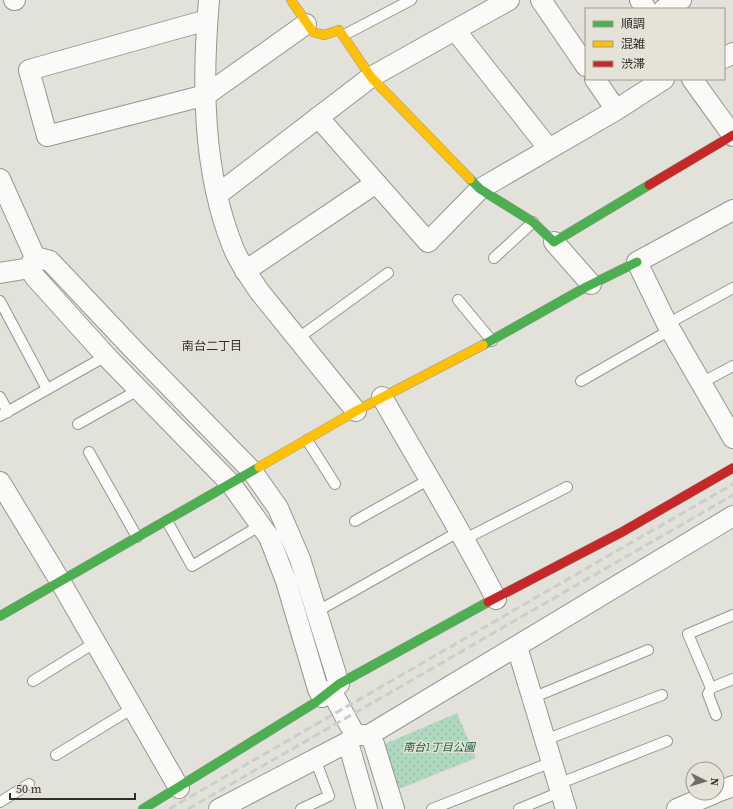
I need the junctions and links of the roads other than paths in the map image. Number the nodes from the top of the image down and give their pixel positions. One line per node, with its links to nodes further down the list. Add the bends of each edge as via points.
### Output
1 (209, 0): 8 (street)
2 (291, 0): 9 (street)
3 (411, 0): 11 (lane)
4 (509, 0): 10 (street)
5 (541, 0): 12 (street)
6 (681, 0): 7 (street)
7 (666, 8)
8 (207, 20): 17 (street); 17 (street, via 29,70 47,136)
9 (306, 24): 11 (street, via 313,32 324,35 339,30); 17 (street)
10 (455, 30): 13 (street); 21 (street)
11 (344, 35): 13 (street)
12 (585, 65)
13 (372, 77): 19 (street); 24 (street)
14 (596, 80): 18 (street)
15 (662, 80): 18 (street)
16 (693, 80): 20 (street)
17 (206, 94): 25 (street)
18 (616, 110): 21 (street)
19 (318, 117): 23 (street); 25 (street)
20 (733, 135): 28 (street)
21 (549, 149): 24 (street)
22 (0, 179): 31 (street)
23 (376, 183): 24 (street, via 428,242); 32 (street)
24 (480, 189): 27 (street)
25 (217, 195): 32 (street, via 233,248)
26 (733, 210): 30 (street)
27 (532, 222): 28 (street); 29 (lane)
28 (554, 242): 35 (street)
29 (494, 258)
30 (637, 262): 35 (street); 39 (street)
31 (32, 263): 33 (street); 42 (street, via 35,277); 57 (street, via 50,261)
32 (245, 271): 40 (street)
33 (0, 273)
34 (388, 273): 40 (lane)
35 (591, 284): 41 (street)
36 (733, 288): 39 (lane)
37 (458, 300): 41 (lane)
38 (0, 301): 46 (lane)
39 (669, 327): 44 (lane); 45 (street)
40 (297, 339): 50 (street)
41 (492, 341): 49 (street)
42 (106, 356): 46 (lane); 47 (street)
43 (733, 366): 45 (lane)
44 (581, 381)
45 (701, 383): 53 (street)
46 (47, 389): 51 (lane)
47 (140, 389): 52 (lane); 60 (street)
48 (0, 397): 51 (lane)
49 (382, 397): 50 (street); 58 (street)
50 (356, 411): 54 (street)
51 (4, 414)
52 (78, 424)
53 (732, 434)
54 (307, 440): 57 (street); 61 (lane)
55 (89, 452): 68 (lane)
56 (733, 468): 70 (street, via 622,532)
57 (252, 471): 60 (street); 71 (street, via 281,516 300,559)
58 (428, 480): 65 (lane); 67 (street)
59 (0, 482): 69 (street)
60 (232, 484): 64 (street); 66 (street)
61 (335, 484)
62 (567, 487): 67 (lane)
63 (733, 516): 75 (street)
64 (167, 520): 66 (lane, via 192,566); 68 (street)
65 (355, 521)
66 (261, 525): 80 (street, via 269,537 286,581 318,689)
67 (462, 535): 70 (street); 71 (lane)
68 (137, 537): 69 (street)
69 (60, 580): 73 (street); 74 (street)
70 (496, 598): 80 (street)
71 (316, 612): 80 (street)
72 (733, 615): 79 (lane, via 688,634)
73 (0, 616)
74 (96, 642): 78 (lane); 83 (street)
75 (517, 647): 82 (street); 85 (street)
76 (648, 650): 82 (lane)
77 (733, 679): 79 (lane)
78 (33, 681)
79 (711, 688): 84 (lane, via 708,694)
80 (331, 691): 85 (street); 92 (street)
81 (662, 695): 86 (lane)
82 (532, 698): 86 (street)
83 (133, 708): 88 (lane); 92 (street)
84 (716, 715)
85 (357, 737): 89 (street); 99 (street); 100 (street, via 374,744)
86 (545, 740): 90 (street)
87 (668, 740): 93 (lane)
88 (56, 755)
89 (315, 759): 97 (street); 98 (lane, via 329,796)
90 (552, 762): 93 (street); 101 (lane)
91 (29, 784): 95 (lane)
92 (179, 788): 96 (street)
93 (561, 795): 102 (lane)
94 (696, 801): 103 (street)
95 (0, 802)
96 (143, 809)
97 (219, 809)
98 (301, 809)
99 (367, 809)
100 (394, 809)
101 (432, 809)
102 (519, 809)
103 (677, 809)

